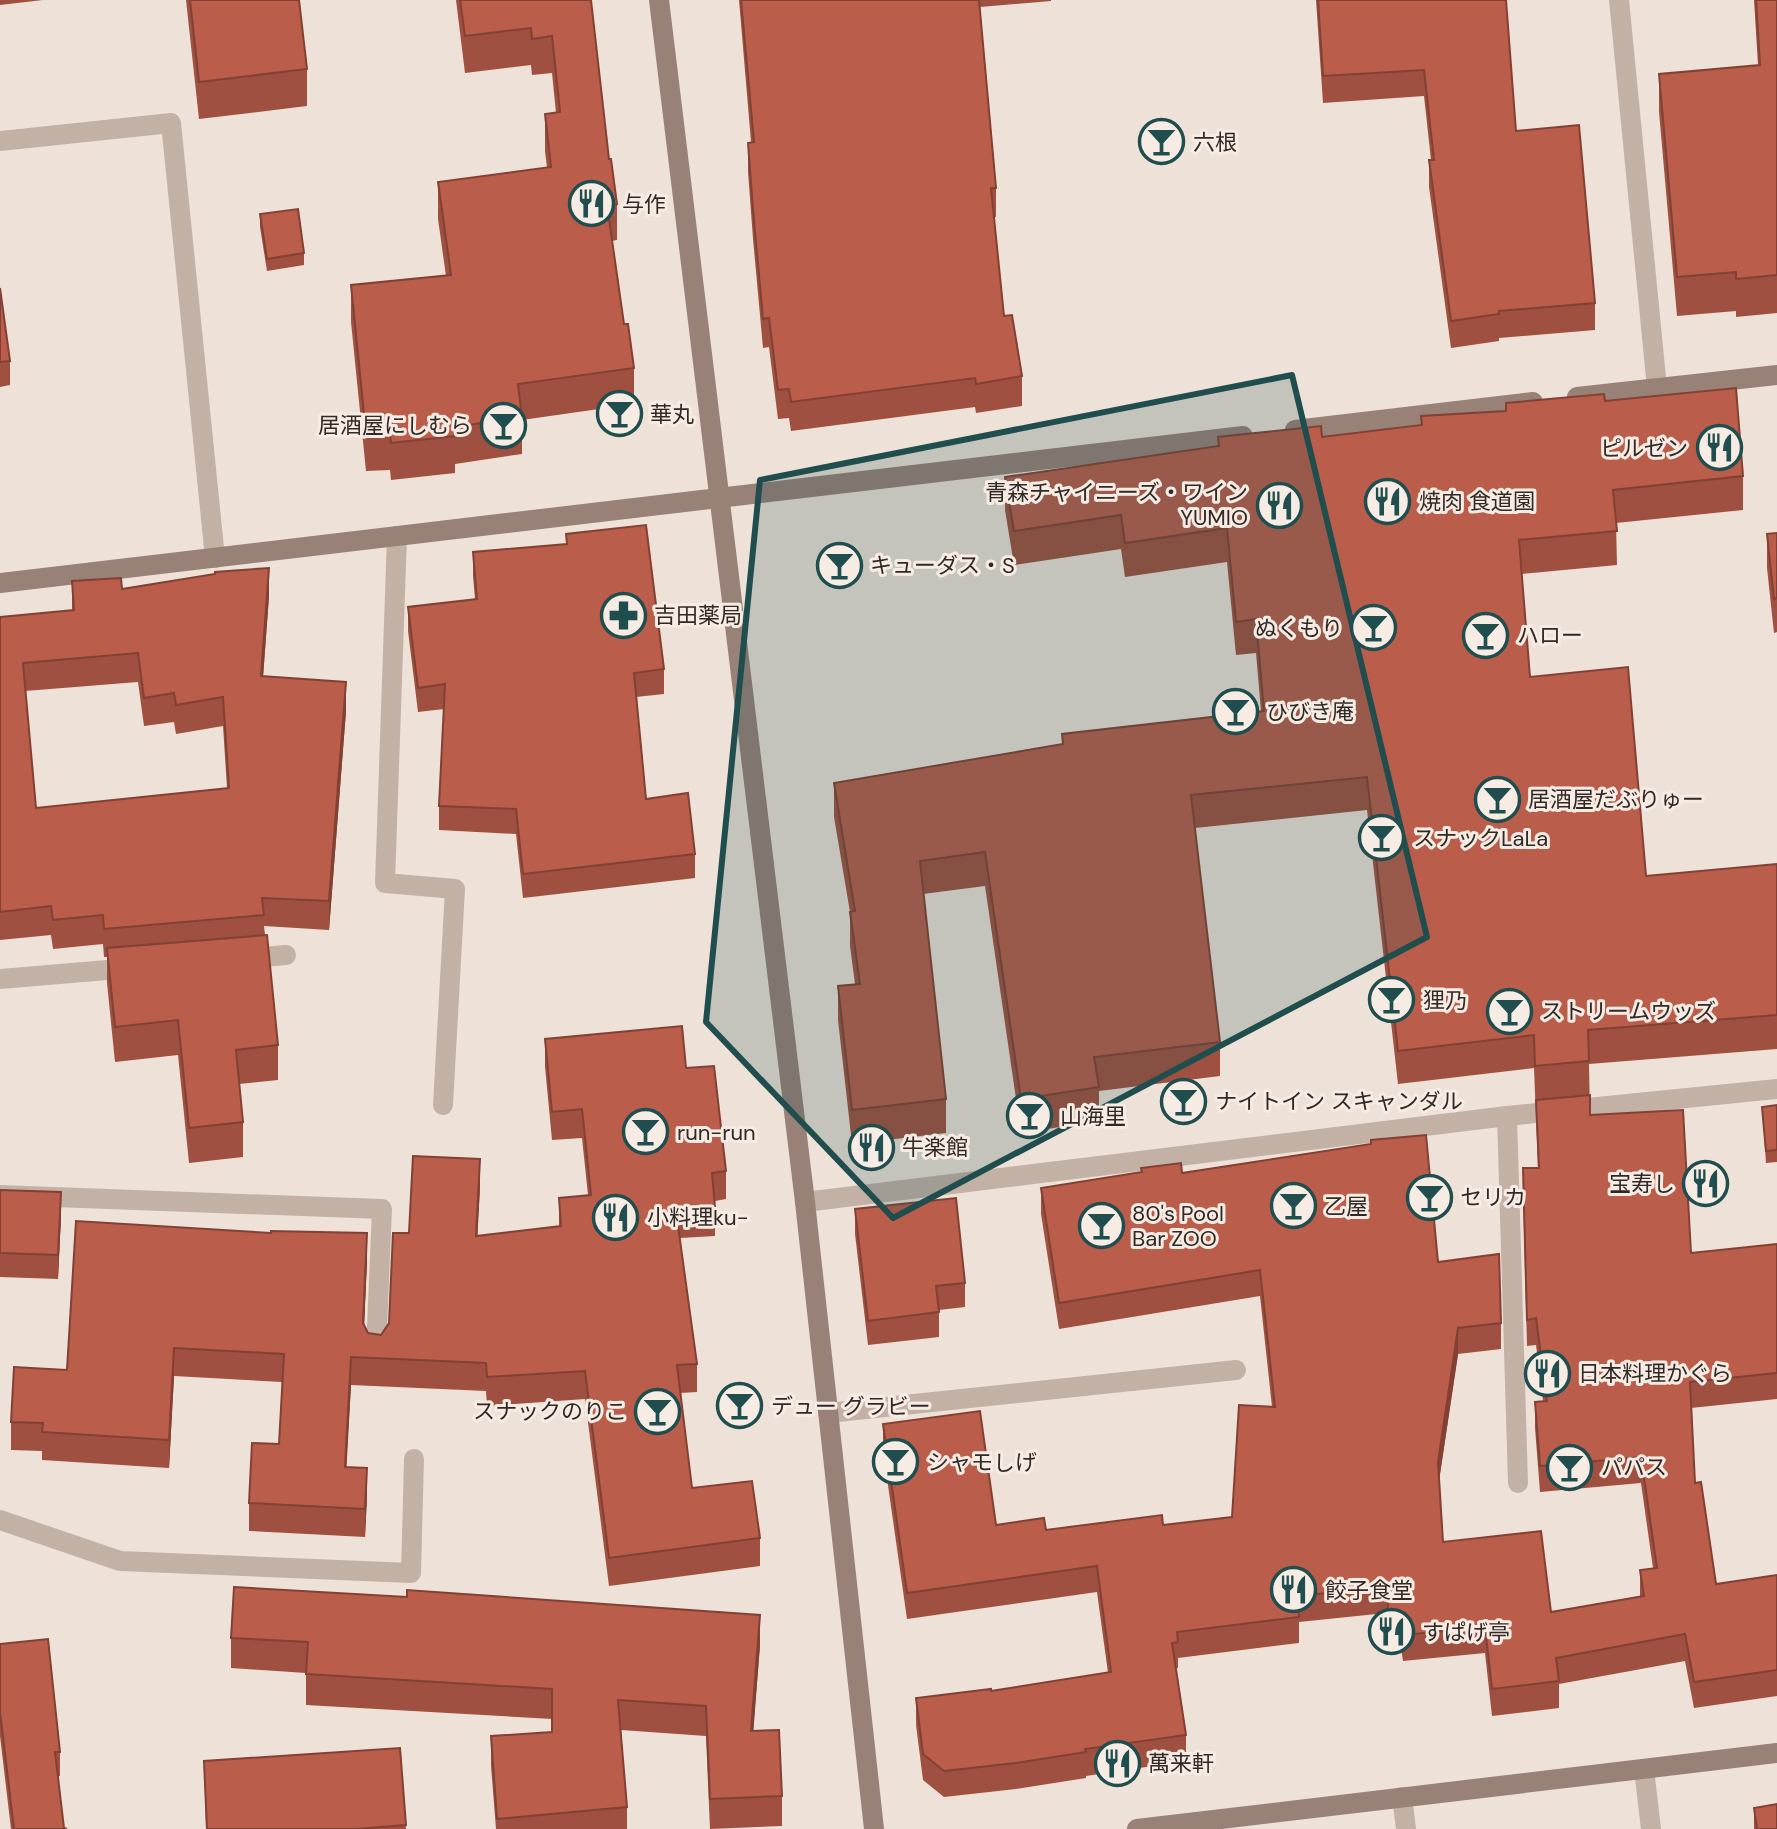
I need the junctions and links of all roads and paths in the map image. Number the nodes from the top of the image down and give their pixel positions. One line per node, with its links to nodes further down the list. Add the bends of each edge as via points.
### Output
1 (659, 0): 6 (street)
2 (1619, 0): 5 (street)
3 (0, 141): 8 (street, via 171,123)
4 (1777, 375): 5 (street)
5 (1657, 388): 6 (street)
6 (718, 498): 7 (street); 18 (street)
7 (397, 536): 8 (street); 15 (street, via 385,883 455,889)
8 (215, 558): 9 (street)
9 (0, 583)
10 (286, 955): 11 (street)
11 (223, 960)
12 (143, 967): 13 (street)
13 (0, 979)
14 (1777, 1089): 16 (street)
15 (443, 1105)
16 (1507, 1116): 18 (street); 23 (street)
17 (0, 1195): 19 (street, via 382,1209)
18 (805, 1202): 21 (street)
19 (376, 1351)
20 (1236, 1370): 21 (street)
21 (828, 1413): 28 (street)
22 (414, 1459): 24 (street, via 411,1573 120,1561)
23 (1518, 1483)
24 (0, 1520)
25 (1777, 1753): 26 (street)
26 (1644, 1769): 27 (street); 31 (street)
27 (1402, 1797): 29 (street); 30 (street)
28 (874, 1829)
29 (1138, 1829)
30 (1406, 1829)
31 (1651, 1829)

